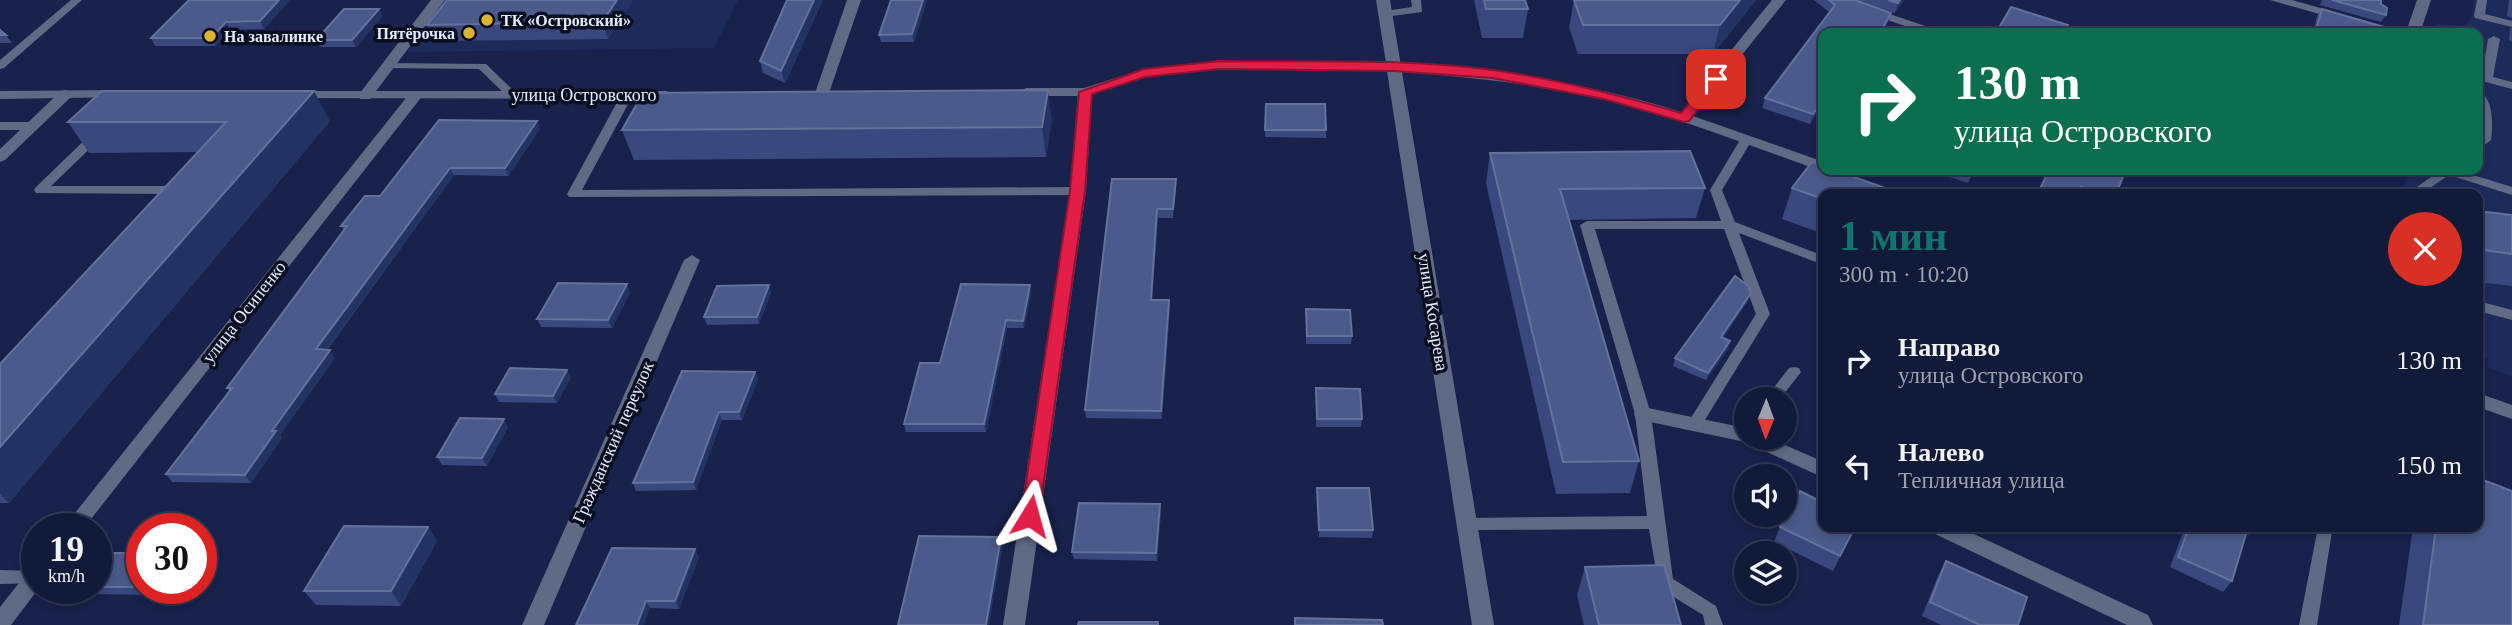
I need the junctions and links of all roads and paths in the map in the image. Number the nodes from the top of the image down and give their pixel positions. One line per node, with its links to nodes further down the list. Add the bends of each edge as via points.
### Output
1 (76, 0): 16 (lane)
2 (438, 0): 17 (street)
3 (854, 0): 24 (street)
4 (1416, 0): 10 (lane, via 1418,10)
5 (1779, 0): 35 (street)
6 (1834, 0): 12 (street)
7 (2277, 0): 13 (street)
8 (2424, 0): 14 (street)
9 (2482, 0): 11 (lane, via 2479,16)
10 (1384, 7): 18 (street, улица Косарева)
11 (2512, 24)
12 (1923, 28)
13 (2381, 28)
14 (2415, 28)
15 (2494, 39): 19 (lane)
16 (0, 66)
17 (387, 66): 31 (street); 33 (lane, via 482,66)
18 (1394, 67): 23 (street, via 1219,65 1144,73); 35 (street, via 1492,74 1606,95); 65 (street, улица Косарева)
19 (2483, 75)
20 (2483, 78): 21 (lane)
21 (2512, 86)
22 (1016, 92): 23 (street)
23 (1085, 92): 46 (street)
24 (822, 93)
25 (0, 94): 26 (street)
26 (66, 94): 27 (street); 38 (street)
27 (139, 94)
28 (683, 94): 30 (street, улица Островского)
29 (285, 95): 31 (street, улица Островского)
30 (627, 95): 33 (street, улица Островского); 46 (lane, via 573,194)
31 (365, 96): 32 (street, улица Островского)
32 (415, 96): 33 (street, улица Островского); 63 (street, улица Осипенко)
33 (513, 96)
34 (2483, 107): 40 (lane, via 2488,121)
35 (1684, 118): 39 (street)
36 (109, 123): 48 (lane, via 40,190 177,190)
37 (0, 126): 38 (lane)
38 (33, 126): 41 (street)
39 (1746, 140): 42 (street); 49 (lane, via 1716,190)
40 (2483, 142)
41 (0, 157)
42 (1818, 165)
43 (2441, 175): 45 (lane)
44 (2463, 175): 47 (lane)
45 (2420, 189)
46 (1077, 191): 73 (street)
47 (2512, 191)
48 (168, 200)
49 (1731, 225): 50 (lane); 58 (lane, via 1587,225); 59 (lane, via 1763,314)
50 (1818, 259)
51 (692, 260): 72 (street, Гражданский переулок)
52 (2483, 307): 53 (lane)
53 (2512, 314)
54 (1794, 372): 55 (lane)
55 (1782, 387)
56 (2483, 402): 57 (street)
57 (2512, 412)
58 (1643, 414): 59 (street); 64 (lane)
59 (1695, 424): 60 (street)
60 (1734, 432)
61 (1780, 450): 62 (street)
62 (1818, 468)
63 (85, 513)
64 (1656, 522): 65 (lane); 75 (lane, via 1665,583 1710,611)
65 (1467, 524): 74 (street, улица Косарева)
66 (1951, 532): 76 (street)
67 (2324, 532): 77 (lane)
68 (21, 577): 69 (lane)
69 (0, 578)
70 (21, 596): 71 (street)
71 (0, 623)
72 (533, 625)
73 (1014, 625)
74 (1483, 625)
75 (1714, 625)
76 (2142, 625)
77 (2308, 625)

